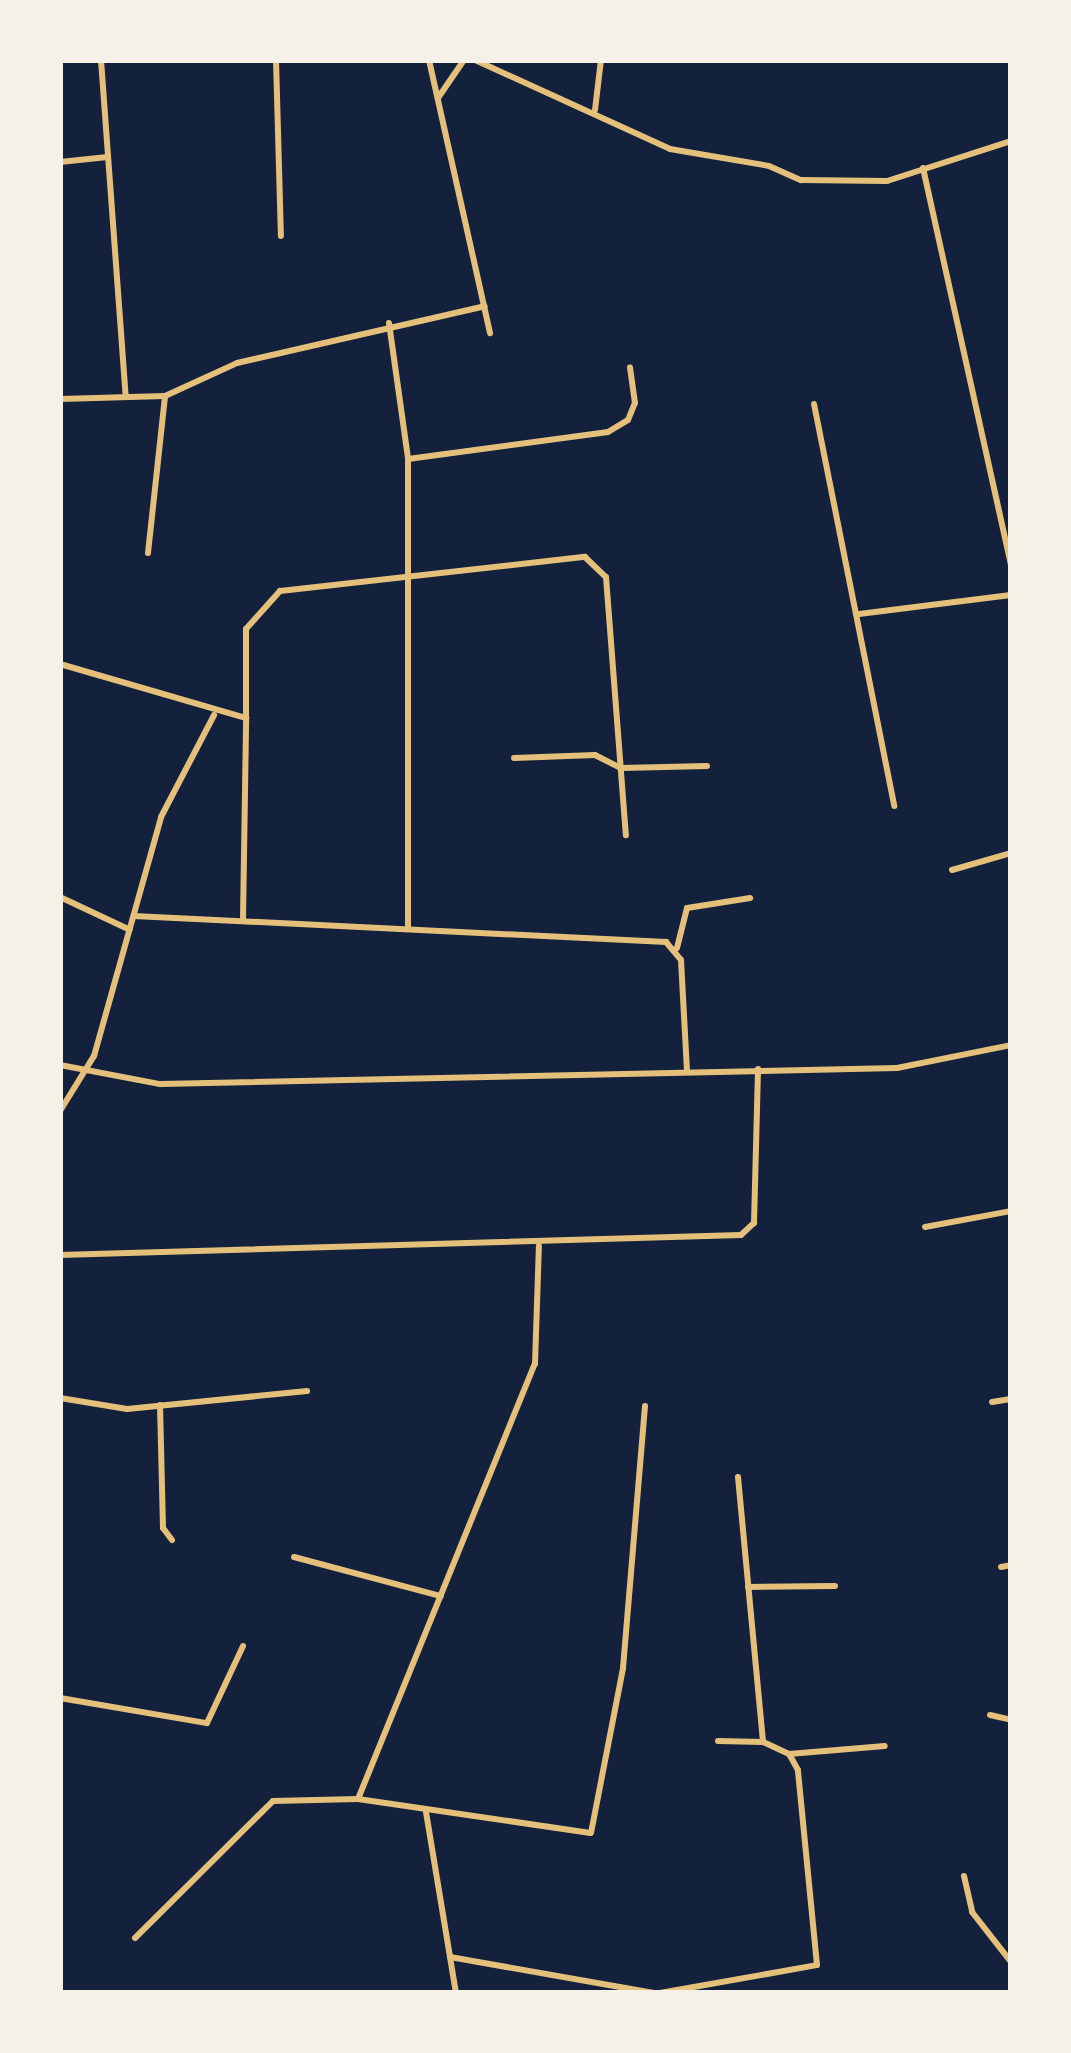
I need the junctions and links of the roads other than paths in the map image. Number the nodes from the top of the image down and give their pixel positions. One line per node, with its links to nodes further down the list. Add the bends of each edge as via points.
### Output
1 (101, 60): 10 (street)
2 (276, 60): 13 (street)
3 (429, 60): 7 (street)
4 (464, 60): 7 (street)
5 (475, 60): 8 (street)
6 (601, 60): 8 (street)
7 (438, 98): 14 (street)
8 (595, 110): 12 (street, via 670,149 801,180 886,181)
9 (1011, 141): 12 (street)
10 (108, 157): 11 (street); 19 (street)
11 (60, 162)
12 (923, 168): 24 (street)
13 (281, 236)
14 (485, 306): 15 (street); 16 (street)
15 (389, 323): 18 (street, via 236,363); 22 (street)
16 (490, 333)
17 (630, 367): 22 (street, via 635,403 628,420 608,432)
18 (165, 396): 19 (street); 23 (street)
19 (126, 397): 20 (street)
20 (60, 399)
21 (814, 404): 27 (street)
22 (408, 459): 25 (street)
23 (148, 553)
24 (1011, 564)
25 (407, 582): 30 (street, via 280,591 246,629); 33 (street, via 596,560 606,577); 42 (street)
26 (1011, 595): 27 (street)
27 (859, 614): 34 (street)
28 (60, 664): 29 (street)
29 (214, 715): 30 (street); 40 (street, via 161,817)
30 (246, 718): 41 (street)
31 (514, 758): 33 (street, via 595,755)
32 (707, 766): 33 (street)
33 (621, 768): 35 (street)
34 (894, 806)
35 (626, 835)
36 (1011, 853): 37 (street)
37 (952, 870)
38 (60, 896): 43 (street)
39 (750, 898): 44 (street, via 687,908)
40 (134, 916): 41 (street); 43 (street)
41 (243, 920): 42 (street)
42 (408, 927): 44 (street)
43 (130, 929): 49 (street, via 94,1056)
44 (677, 948): 48 (street)
45 (1011, 1045): 47 (street, via 896,1068)
46 (60, 1065): 49 (street)
47 (758, 1069): 48 (street); 53 (street, via 749,1232)
48 (687, 1071): 49 (street, via 160,1084)
49 (82, 1072): 50 (street)
50 (60, 1111)
51 (1011, 1211): 52 (street)
52 (925, 1227)
53 (539, 1246): 54 (street); 68 (street, via 535,1364)
54 (60, 1256)
55 (307, 1391): 59 (street)
56 (60, 1398): 59 (street)
57 (1011, 1399): 58 (street)
58 (992, 1402)
59 (160, 1406): 62 (street, via 163,1528)
60 (646, 1406): 78 (street, via 623,1668 598,1822 576,1835)
61 (738, 1477): 67 (street)
62 (172, 1540)
63 (294, 1557): 68 (street)
64 (1011, 1565): 65 (street)
65 (1001, 1567)
66 (836, 1586): 67 (street)
67 (748, 1587): 74 (street)
68 (441, 1596): 77 (street)
69 (243, 1646): 70 (street, via 207,1723)
70 (60, 1698)
71 (990, 1715): 72 (street)
72 (1011, 1720)
73 (718, 1741): 74 (street)
74 (764, 1742): 76 (street)
75 (885, 1746): 76 (street)
76 (789, 1754): 84 (street, via 798,1770 817,1965)
77 (358, 1799): 78 (street); 80 (street, via 296,1796 256,1810)
78 (427, 1812): 81 (street)
79 (964, 1876): 82 (street, via 972,1912)
80 (135, 1938)
81 (450, 1957): 83 (street); 84 (street)
82 (1011, 1962)
83 (456, 1993)
84 (657, 1993)

